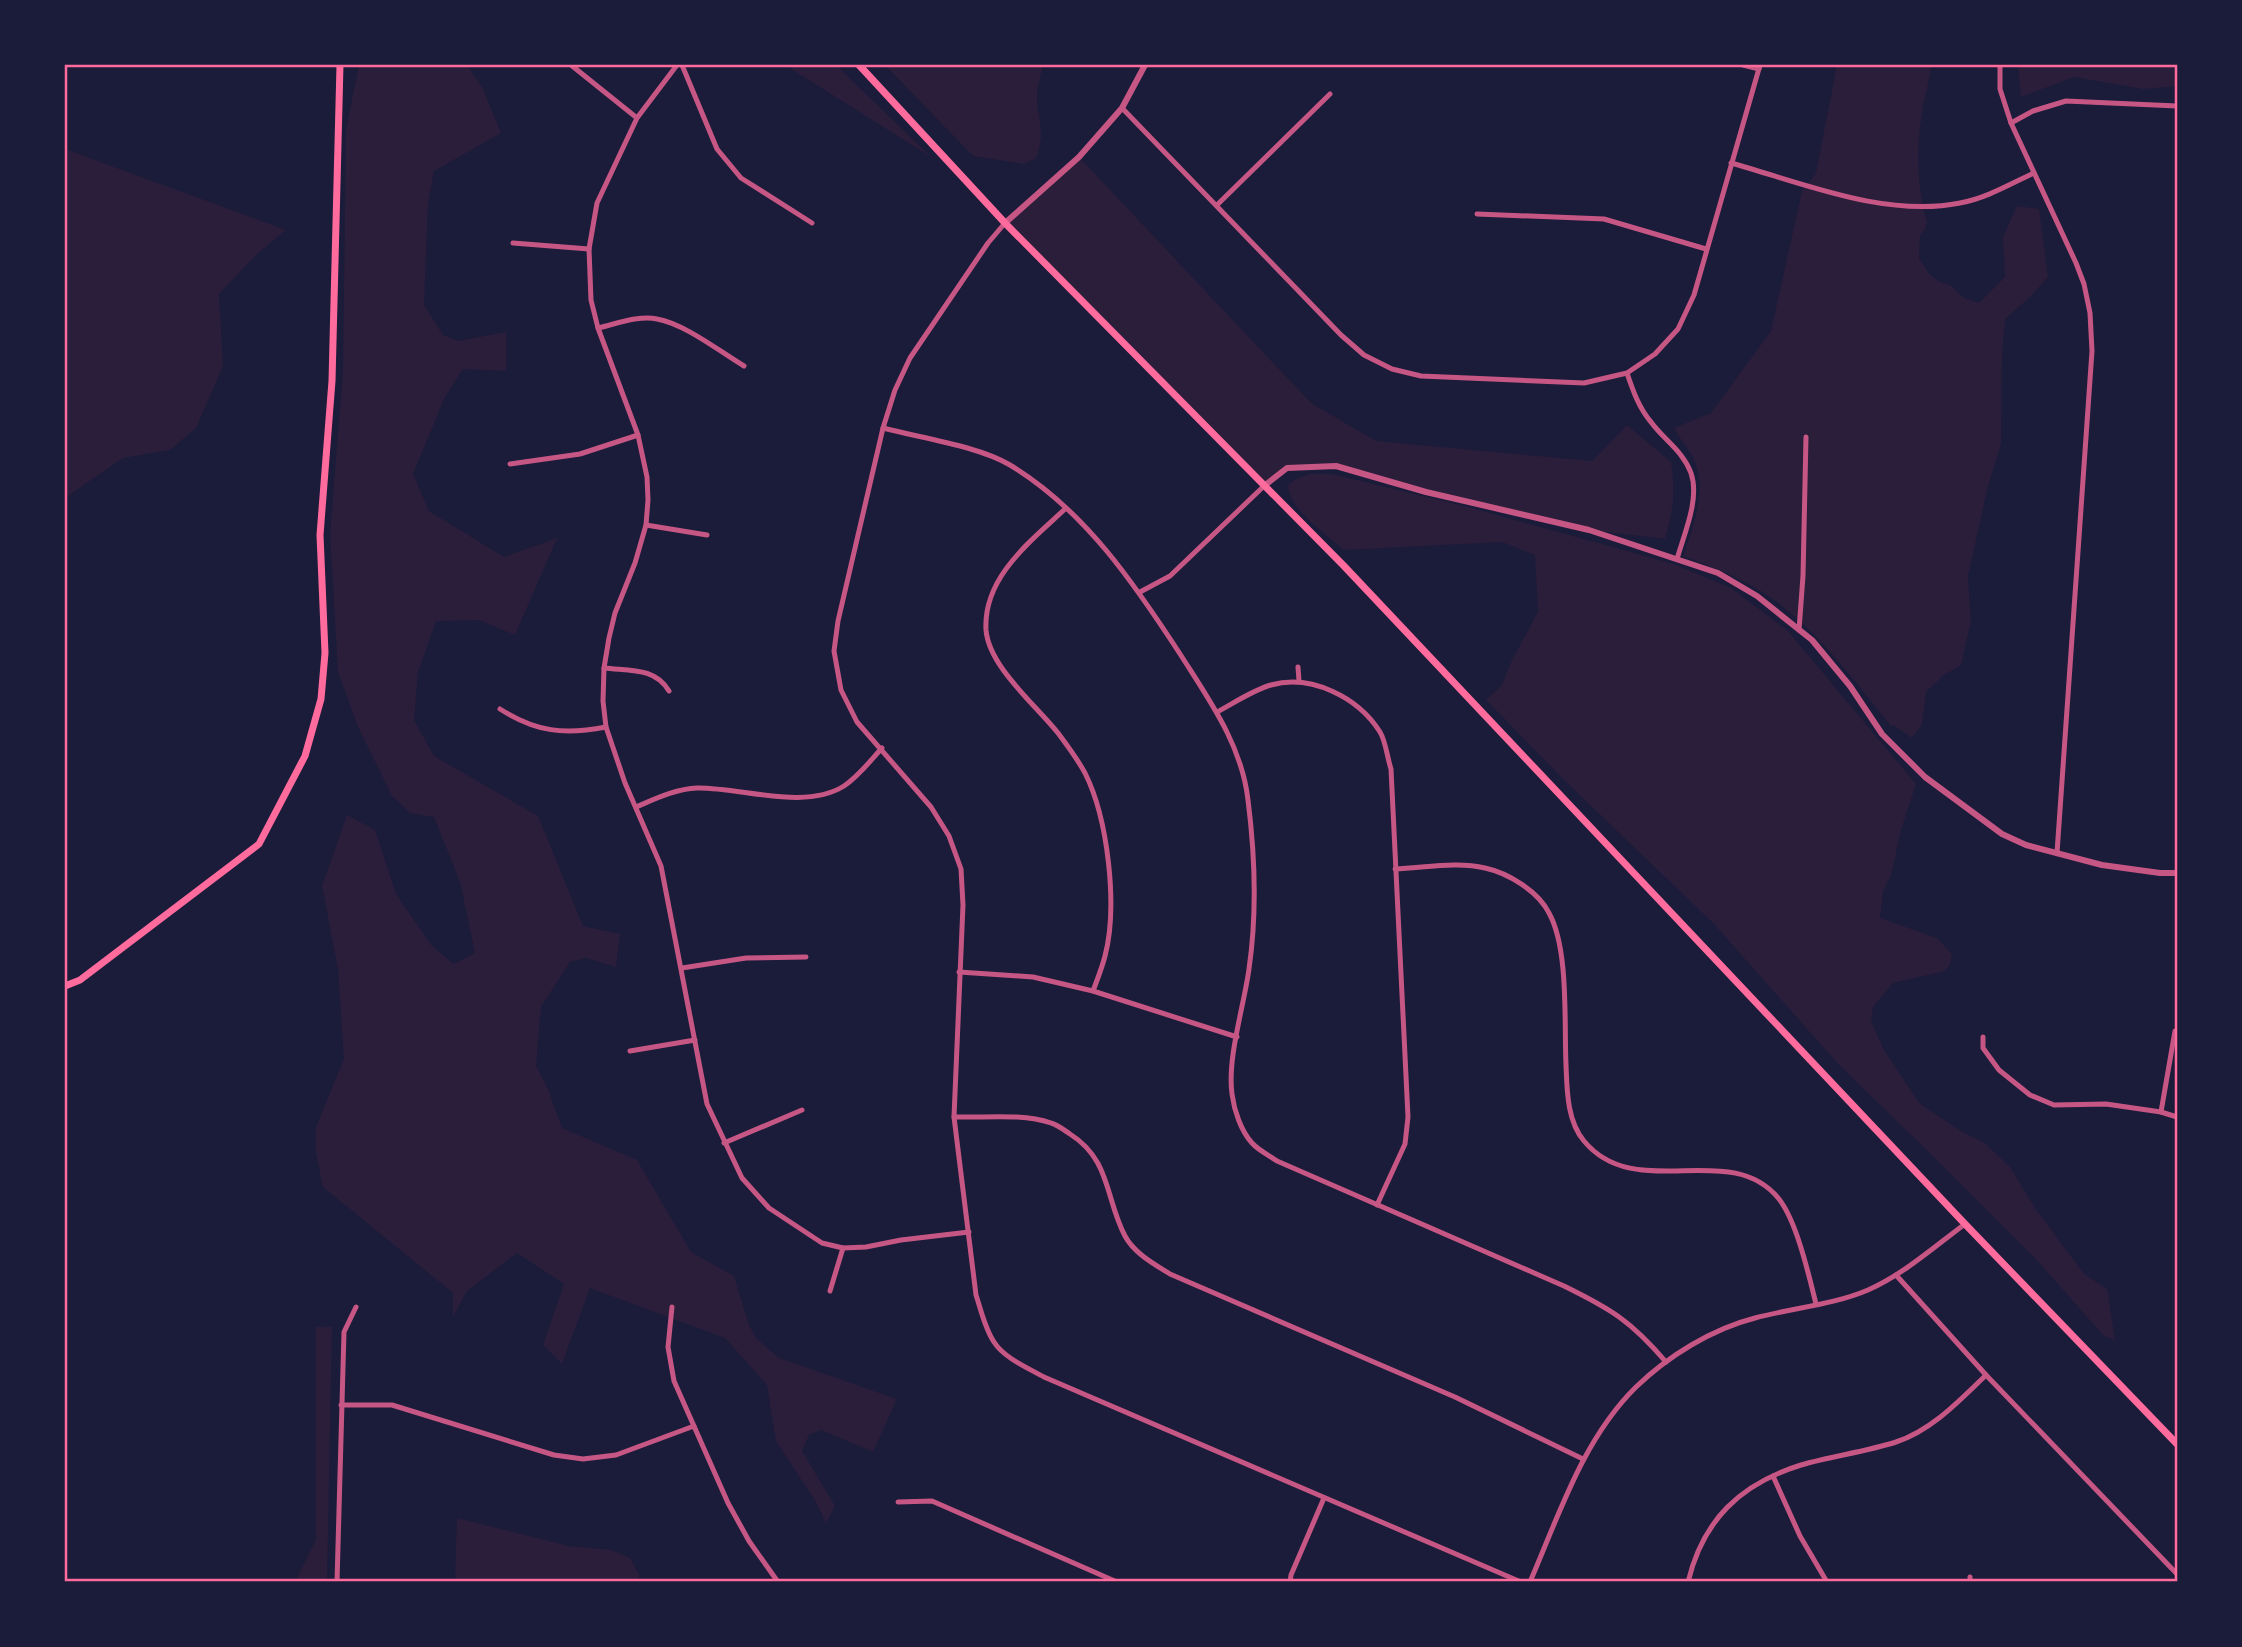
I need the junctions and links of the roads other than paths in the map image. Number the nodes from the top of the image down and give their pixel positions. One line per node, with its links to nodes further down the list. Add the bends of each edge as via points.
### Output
1 (340, 65): 52 (main road, via 332,380 320,535 325,653 321,699 305,756 259,844 80,980)
2 (571, 65): 12 (street)
3 (680, 65): 12 (street); 18 (street, via 725,159 741,178)
4 (859, 65): 19 (main road)
5 (1145, 65): 11 (street)
6 (1743, 65): 8 (street)
7 (2000, 65): 13 (street, via 2000,89)
8 (1759, 67): 14 (street)
9 (1330, 94): 16 (street)
10 (2177, 106): 13 (street, via 2066,102)
11 (1122, 108): 16 (street); 19 (street, via 1079,157)
12 (637, 118): 21 (street, via 597,203)
13 (2011, 123): 15 (street)
14 (1731, 163): 15 (street, via 1869,203 1901,206 1969,201); 22 (street)
15 (2034, 173): 46 (street, via 2084,284 2092,351)
16 (1217, 205): 25 (street, via 1341,335 1364,355 1392,369 1421,376 1584,383)
17 (1478, 214): 22 (street, via 1604,219)
18 (812, 223)
19 (1005, 223): 26 (street, via 910,358); 30 (main road)
20 (513, 243): 21 (street)
21 (589, 249): 23 (street, via 591,300)
22 (1706, 249): 25 (street, via 1694,295 1678,329 1655,354)
23 (598, 328): 24 (street, via 656,318); 27 (street)
24 (744, 366)
25 (1627, 373): 34 (street, via 1651,423 1677,449 1692,475 1693,498)
26 (883, 428): 31 (street, via 1007,463); 44 (street, via 834,651 841,690 857,722)
27 (638, 435): 29 (street, via 580,454); 32 (street, via 647,477)
28 (1807, 437): 36 (street)
29 (510, 464)
30 (1264, 486): 34 (street, via 1287,468 1336,467 1589,530); 35 (street, via 1170,576); 65 (main road)
31 (1065, 509): 35 (street, via 1104,546); 53 (street, via 998,581 989,603 986,631 995,657 1084,772 1099,808 1109,868 1110,920)
32 (646, 525): 33 (street); 38 (street, via 615,614)
33 (707, 535)
34 (1677, 559): 36 (street, via 1718,573)
35 (1140, 592): 42 (street)
36 (1799, 629): 46 (street, via 1850,687 1882,734 1926,777 2002,834)
37 (1297, 667): 39 (street)
38 (604, 668): 40 (street, via 653,674); 43 (street)
39 (1299, 681): 42 (street, via 1270,685); 47 (street, via 1333,691 1360,709 1380,733 1391,769)
40 (669, 691)
41 (500, 709): 43 (street, via 521,722 553,731)
42 (1217, 712): 55 (street, via 1233,744 1248,797 1250,824 1255,915)
43 (606, 727): 45 (street)
44 (882, 748): 45 (street, via 843,787 821,795 696,788); 51 (street, via 931,807 949,835 961,869)
45 (636, 807): 50 (street, via 661,866)
46 (2057, 853): 48 (street, via 2102,865)
47 (1395, 869): 64 (street, via 1408,1117 1405,1144); 70 (street, via 1484,867 1509,876 1532,894 1549,912 1558,939 1567,1091 1583,1140 1619,1166 1644,1172 1720,1170 1742,1174 1762,1185 1779,1199 1790,1222)
48 (2177, 873)
49 (806, 957): 50 (street, via 746,958)
50 (682, 968): 57 (street)
51 (959, 972): 53 (street, via 1033,977); 61 (street)
52 (65, 986)
53 (1093, 991): 55 (street)
54 (2175, 1031): 60 (street)
55 (1237, 1037): 64 (street, via 1232,1095 1252,1143 1278,1161)
56 (1983, 1037): 60 (street, via 1983,1048 1999,1070 2029,1095 2054,1105 2106,1104)
57 (695, 1040): 58 (street); 63 (street, via 707,1104)
58 (631, 1051)
59 (802, 1110): 63 (street)
60 (2161, 1112): 62 (street)
61 (954, 1117): 66 (street); 78 (street, via 1027,1118 1053,1124 1078,1139 1098,1160 1126,1238 1147,1260)
62 (2177, 1117)
63 (724, 1143): 67 (street, via 742,1178 769,1208 822,1243)
64 (1377, 1205): 73 (street, via 1607,1307 1645,1337)
65 (1965, 1224): 68 (street); 77 (main road)
66 (969, 1232): 67 (street); 80 (street, via 982,1316 995,1343 1019,1363)
67 (843, 1248): 69 (street)
68 (1896, 1275): 70 (street, via 1868,1290); 74 (street)
69 (830, 1291)
70 (1816, 1304): 73 (street, via 1753,1318 1709,1336)
71 (356, 1307): 75 (street, via 344,1332)
72 (672, 1307): 76 (street, via 668,1347 674,1381)
73 (1666, 1362): 78 (street, via 1635,1388)
74 (1986, 1375): 79 (street, via 1941,1418 1898,1441); 82 (street)
75 (341, 1405): 76 (street, via 392,1405 554,1455 583,1459 616,1455); 83 (street)
76 (694, 1426): 84 (street, via 728,1503)
77 (2177, 1444)
78 (1583, 1459): 88 (street)
79 (1773, 1476): 89 (street, via 1742,1492 1716,1518 1695,1556); 90 (street)
80 (1324, 1499): 86 (street); 87 (street)
81 (898, 1502): 85 (street, via 932,1501)
82 (2177, 1574)
83 (337, 1582)
84 (778, 1582)
85 (1117, 1582)
86 (1290, 1582)
87 (1521, 1582)
88 (1530, 1582)
89 (1688, 1582)
90 (1827, 1582)

